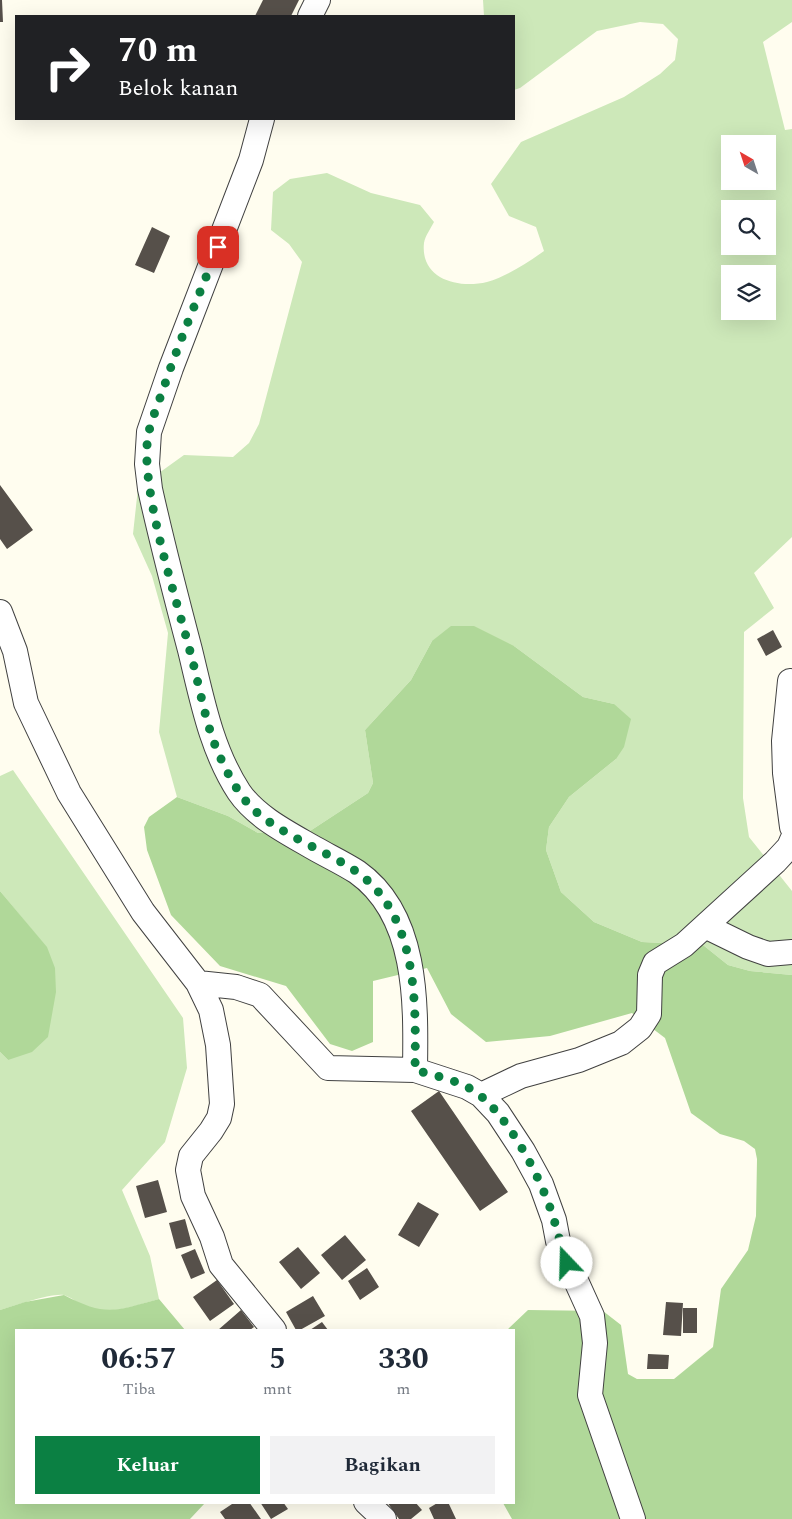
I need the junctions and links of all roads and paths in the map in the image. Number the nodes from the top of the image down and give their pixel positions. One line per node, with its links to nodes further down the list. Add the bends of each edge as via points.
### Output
1 (318, 0): 2 (street)
2 (310, 15)
3 (262, 120): 11 (street, via 251,160 149,432 150,489 214,743 240,793 254,810 358,873 387,903 398,923 407,954 416,1018)
4 (0, 612): 10 (street, via 14,651 26,703 69,793 143,912)
5 (790, 680): 6 (street, via 784,741)
6 (792, 827)
7 (792, 840): 8 (street, via 775,862)
8 (705, 926): 9 (street, via 768,954); 12 (street, via 684,945 655,963 650,975 646,1022 621,1043 579,1060 521,1076)
9 (792, 952)
10 (198, 983): 11 (street, via 236,987 260,995 328,1068); 13 (street, via 215,1023 222,1104 219,1118 211,1131 190,1156 188,1170 193,1196 221,1265)
11 (415, 1070): 12 (street, via 468,1086)
12 (481, 1095): 16 (street, via 498,1113 524,1151 554,1220 558,1241 592,1316 595,1344 590,1395)
13 (273, 1329)
14 (368, 1504): 15 (street)
15 (384, 1519)
16 (633, 1519)

